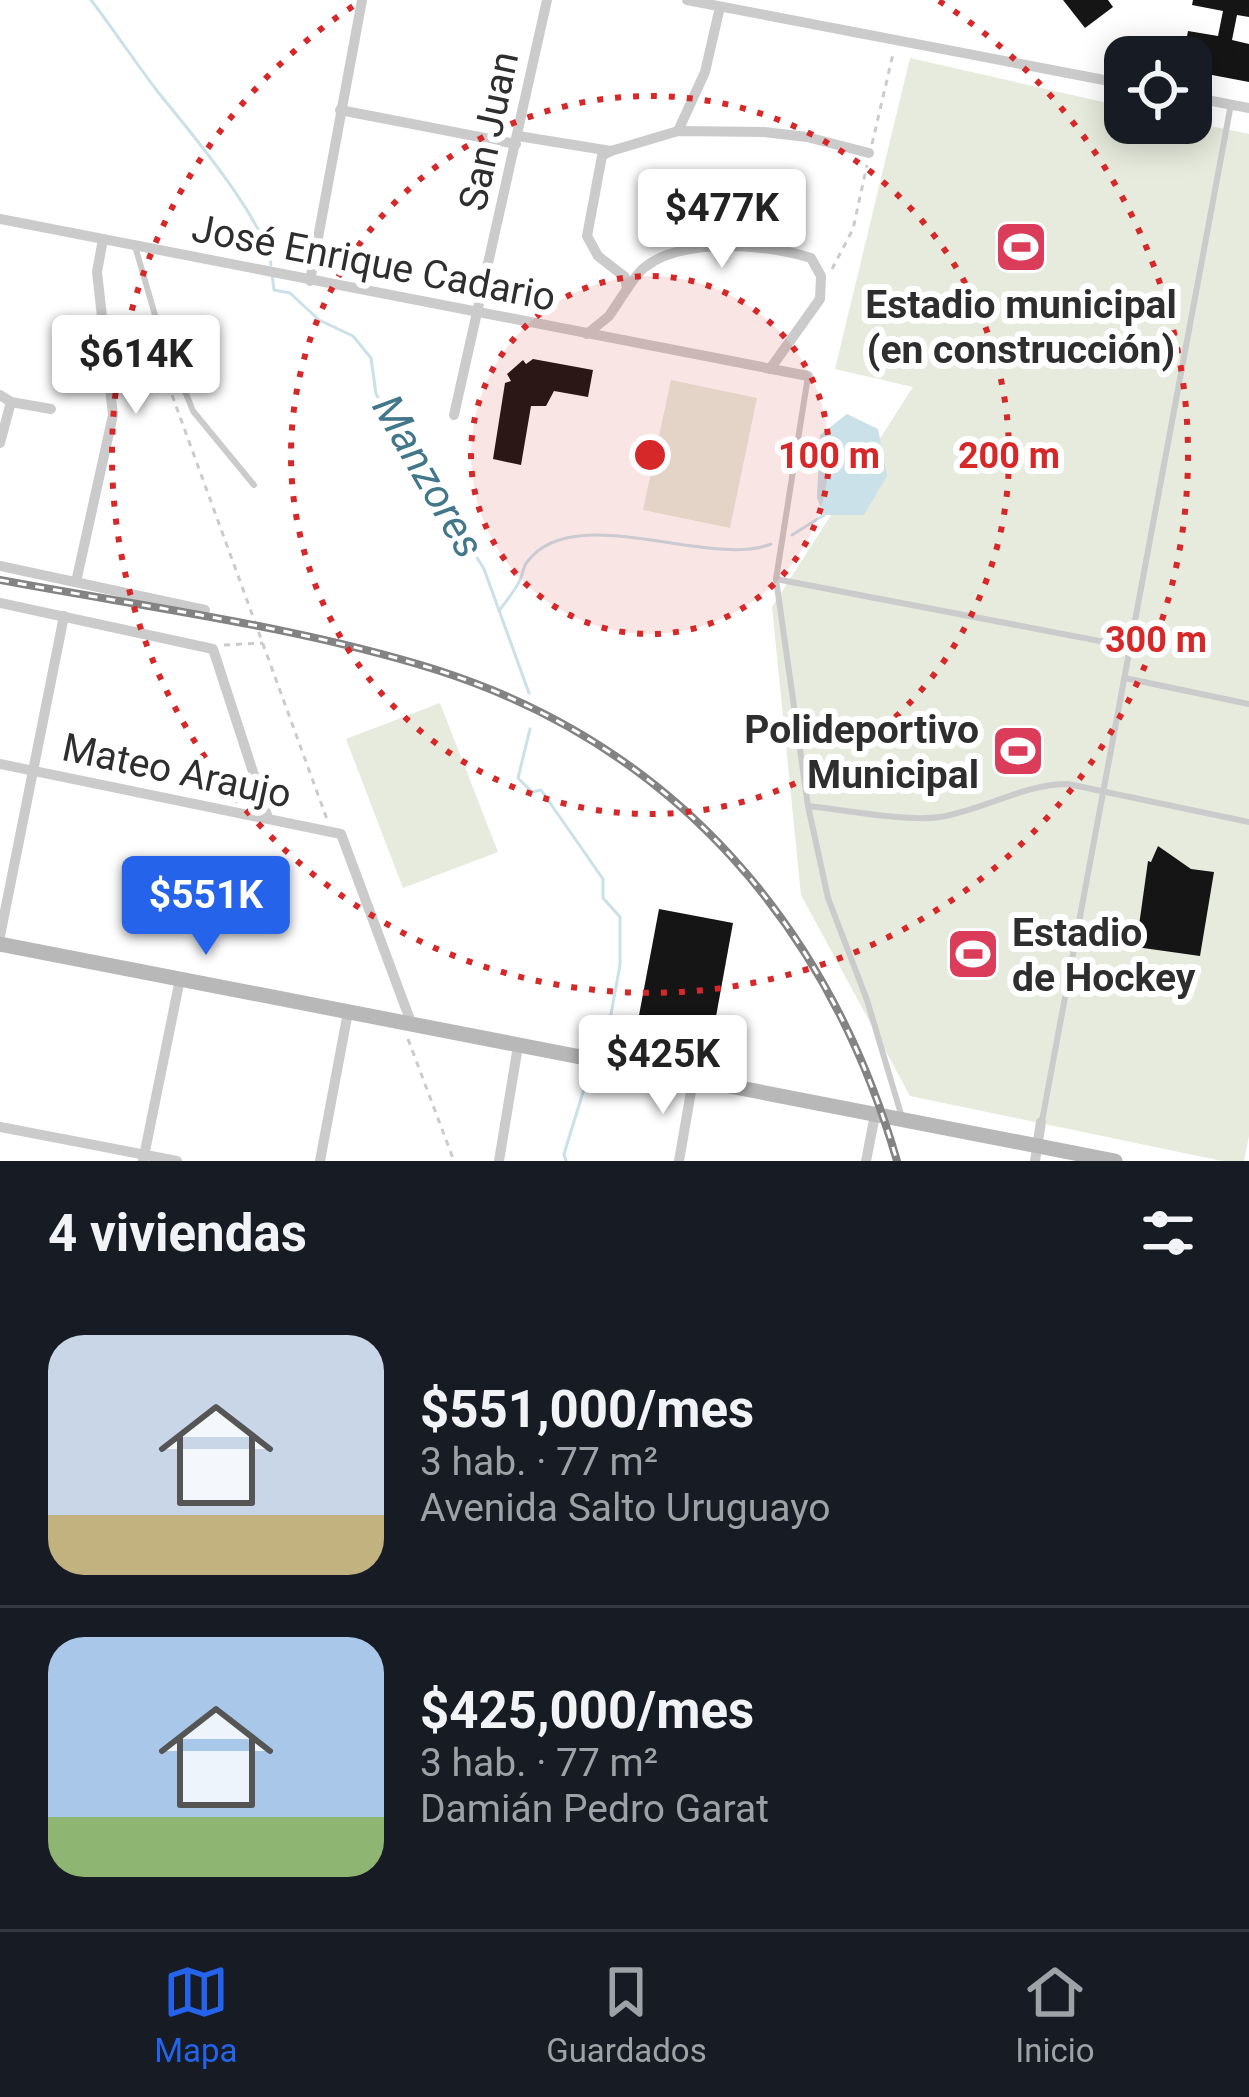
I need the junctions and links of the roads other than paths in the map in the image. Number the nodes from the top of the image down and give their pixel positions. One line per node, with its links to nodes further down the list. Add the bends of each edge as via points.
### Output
1 (362, 0): 9 (street)
2 (547, 0): 11 (street, San Juan)
3 (687, 0): 4 (street)
4 (720, 7): 5 (street); 10 (street, via 706,72)
5 (1104, 80)
6 (1212, 101): 7 (street)
7 (1231, 104): 8 (street); 34 (lane)
8 (1249, 108)
9 (340, 110): 11 (street); 17 (street)
10 (678, 131): 12 (street); 13 (street, via 807,137)
11 (517, 140): 12 (street); 19 (street, San Juan)
12 (611, 151): 18 (street, via 602,156 587,236)
13 (869, 153)
14 (0, 219): 15 (street, José Enrique Cadario)
15 (103, 239): 16 (street, José Enrique Cadario); 30 (street, via 98,272 113,415)
16 (135, 246): 17 (street, José Enrique Cadario); 27 (lane, via 194,411)
17 (310, 281): 19 (street, José Enrique Cadario)
18 (627, 289): 20 (street); 21 (street, via 645,267 698,248 778,248 811,258 820,298)
19 (479, 313): 20 (street, José Enrique Cadario); 25 (street, San Juan)
20 (587, 334): 21 (street, José Enrique Cadario)
21 (770, 369): 22 (street, José Enrique Cadario)
22 (808, 376): 29 (lane)
23 (5, 398): 24 (street); 26 (street)
24 (51, 409)
25 (454, 415)
26 (0, 443)
27 (254, 485)
28 (0, 566): 30 (street)
29 (776, 579): 34 (lane); 40 (lane)
30 (76, 582): 32 (street)
31 (0, 603): 33 (street)
32 (205, 610)
33 (64, 616): 38 (street); 41 (street, via 216,652)
34 (1131, 647): 35 (lane)
35 (1125, 679): 36 (lane); 39 (lane)
36 (1249, 704)
37 (0, 764): 38 (street, Mateo Araujo)
38 (32, 771): 41 (street, Mateo Araujo); 43 (street)
39 (1103, 792): 40 (lane, via 1044,784 926,819); 42 (lane); 51 (lane)
40 (808, 806): 50 (lane, via 828,898)
41 (268, 818): 46 (street, Mateo Araujo, via 341,834)
42 (1249, 822)
43 (0, 940): 44 (main road)
44 (179, 979): 45 (main road); 54 (street)
45 (348, 1012): 46 (main road); 56 (street)
46 (407, 1024): 47 (main road)
47 (518, 1046): 48 (main road); 57 (street)
48 (693, 1080): 49 (main road); 58 (street)
49 (875, 1115): 50 (main road); 59 (street)
50 (904, 1121): 53 (main road)
51 (1042, 1122): 53 (street)
52 (0, 1127): 54 (street)
53 (1036, 1154): 60 (main road)
54 (144, 1158): 55 (street)
55 (177, 1161)
56 (320, 1161)
57 (499, 1161)
58 (679, 1161)
59 (866, 1161)
60 (1115, 1161)

